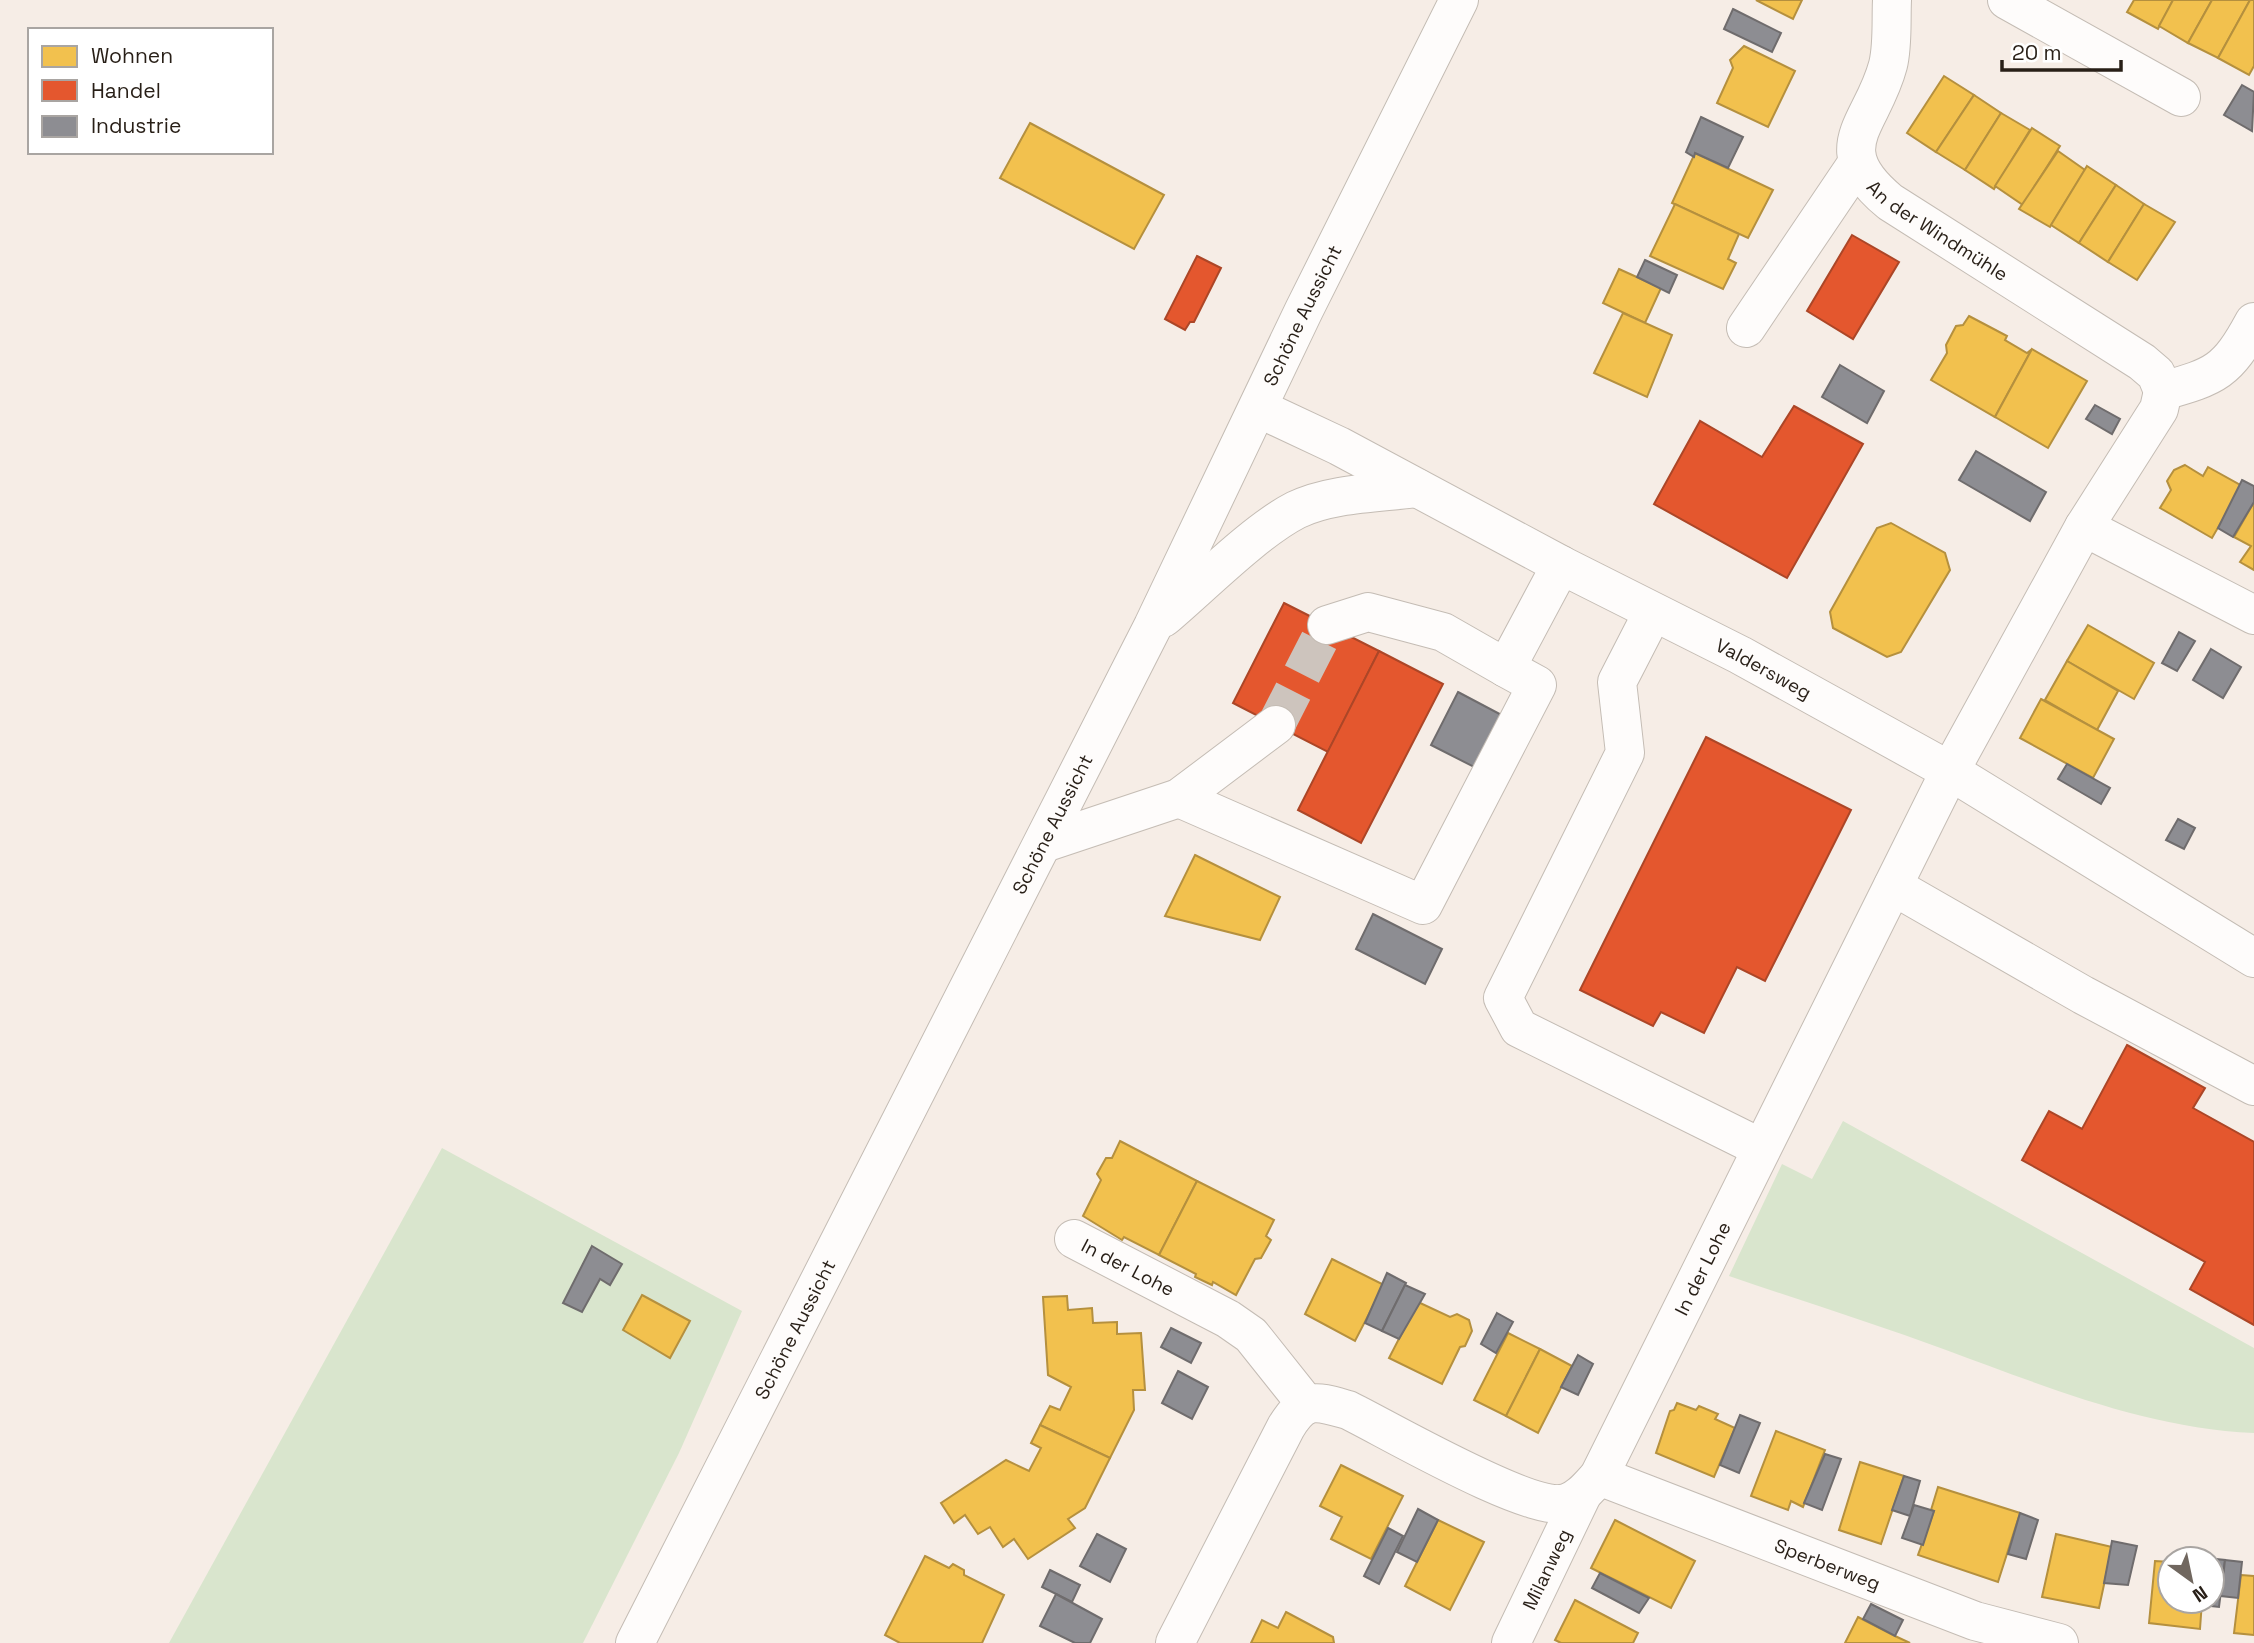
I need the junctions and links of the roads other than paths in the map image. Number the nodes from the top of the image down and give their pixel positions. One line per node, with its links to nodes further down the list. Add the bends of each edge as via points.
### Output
1 (1459, 0): 9 (street, Schöne Aussicht)
2 (1892, 0): 5 (street, An der Windmühle, via 1888,64 1862,122)
3 (2007, 0): 4 (street)
4 (2181, 97)
5 (1856, 165): 7 (street); 8 (street, An der Windmühle, via 1890,202 2142,362 2156,374)
6 (2254, 322): 8 (street, via 2230,361 2208,379)
7 (1746, 328)
8 (2163, 391): 11 (street, via 2159,409)
9 (1258, 408): 10 (street, Valdersweg); 16 (street, Schöne Aussicht)
10 (1417, 488): 12 (street, Valdersweg); 16 (street, via 1297,510)
11 (2084, 527): 14 (street); 19 (street)
12 (1561, 565): 13 (street, Valdersweg); 17 (street)
13 (1653, 612): 19 (street, Valdersweg); 25 (street, via 1617,682 1625,753 1503,998 1519,1028)
14 (2254, 615)
15 (1328, 625): 17 (street, via 1368,612 1443,632)
16 (1153, 626): 21 (street, Schöne Aussicht)
17 (1506, 668): 20 (street, via 1537,685 1423,905)
18 (1276, 725): 20 (street)
19 (1950, 771): 22 (street, In der Lohe); 23 (street, Valdersweg)
20 (1179, 798): 21 (street)
21 (1044, 843): 30 (street, Schöne Aussicht)
22 (1893, 886): 24 (street); 25 (street, In der Lohe)
23 (2254, 958)
24 (2254, 1086)
25 (1761, 1148): 28 (street, In der Lohe)
26 (1074, 1239): 27 (street, In der Lohe, via 1251,1335)
27 (1306, 1404): 28 (street, via 1348,1410 1513,1493 1564,1504); 31 (street, via 1286,1427)
28 (1590, 1486): 29 (street, Sperberweg); 32 (street, Milanweg)
29 (1969, 1632): 33 (street, Sperberweg)
30 (635, 1643)
31 (1175, 1643)
32 (1511, 1643)
33 (2059, 1643)

